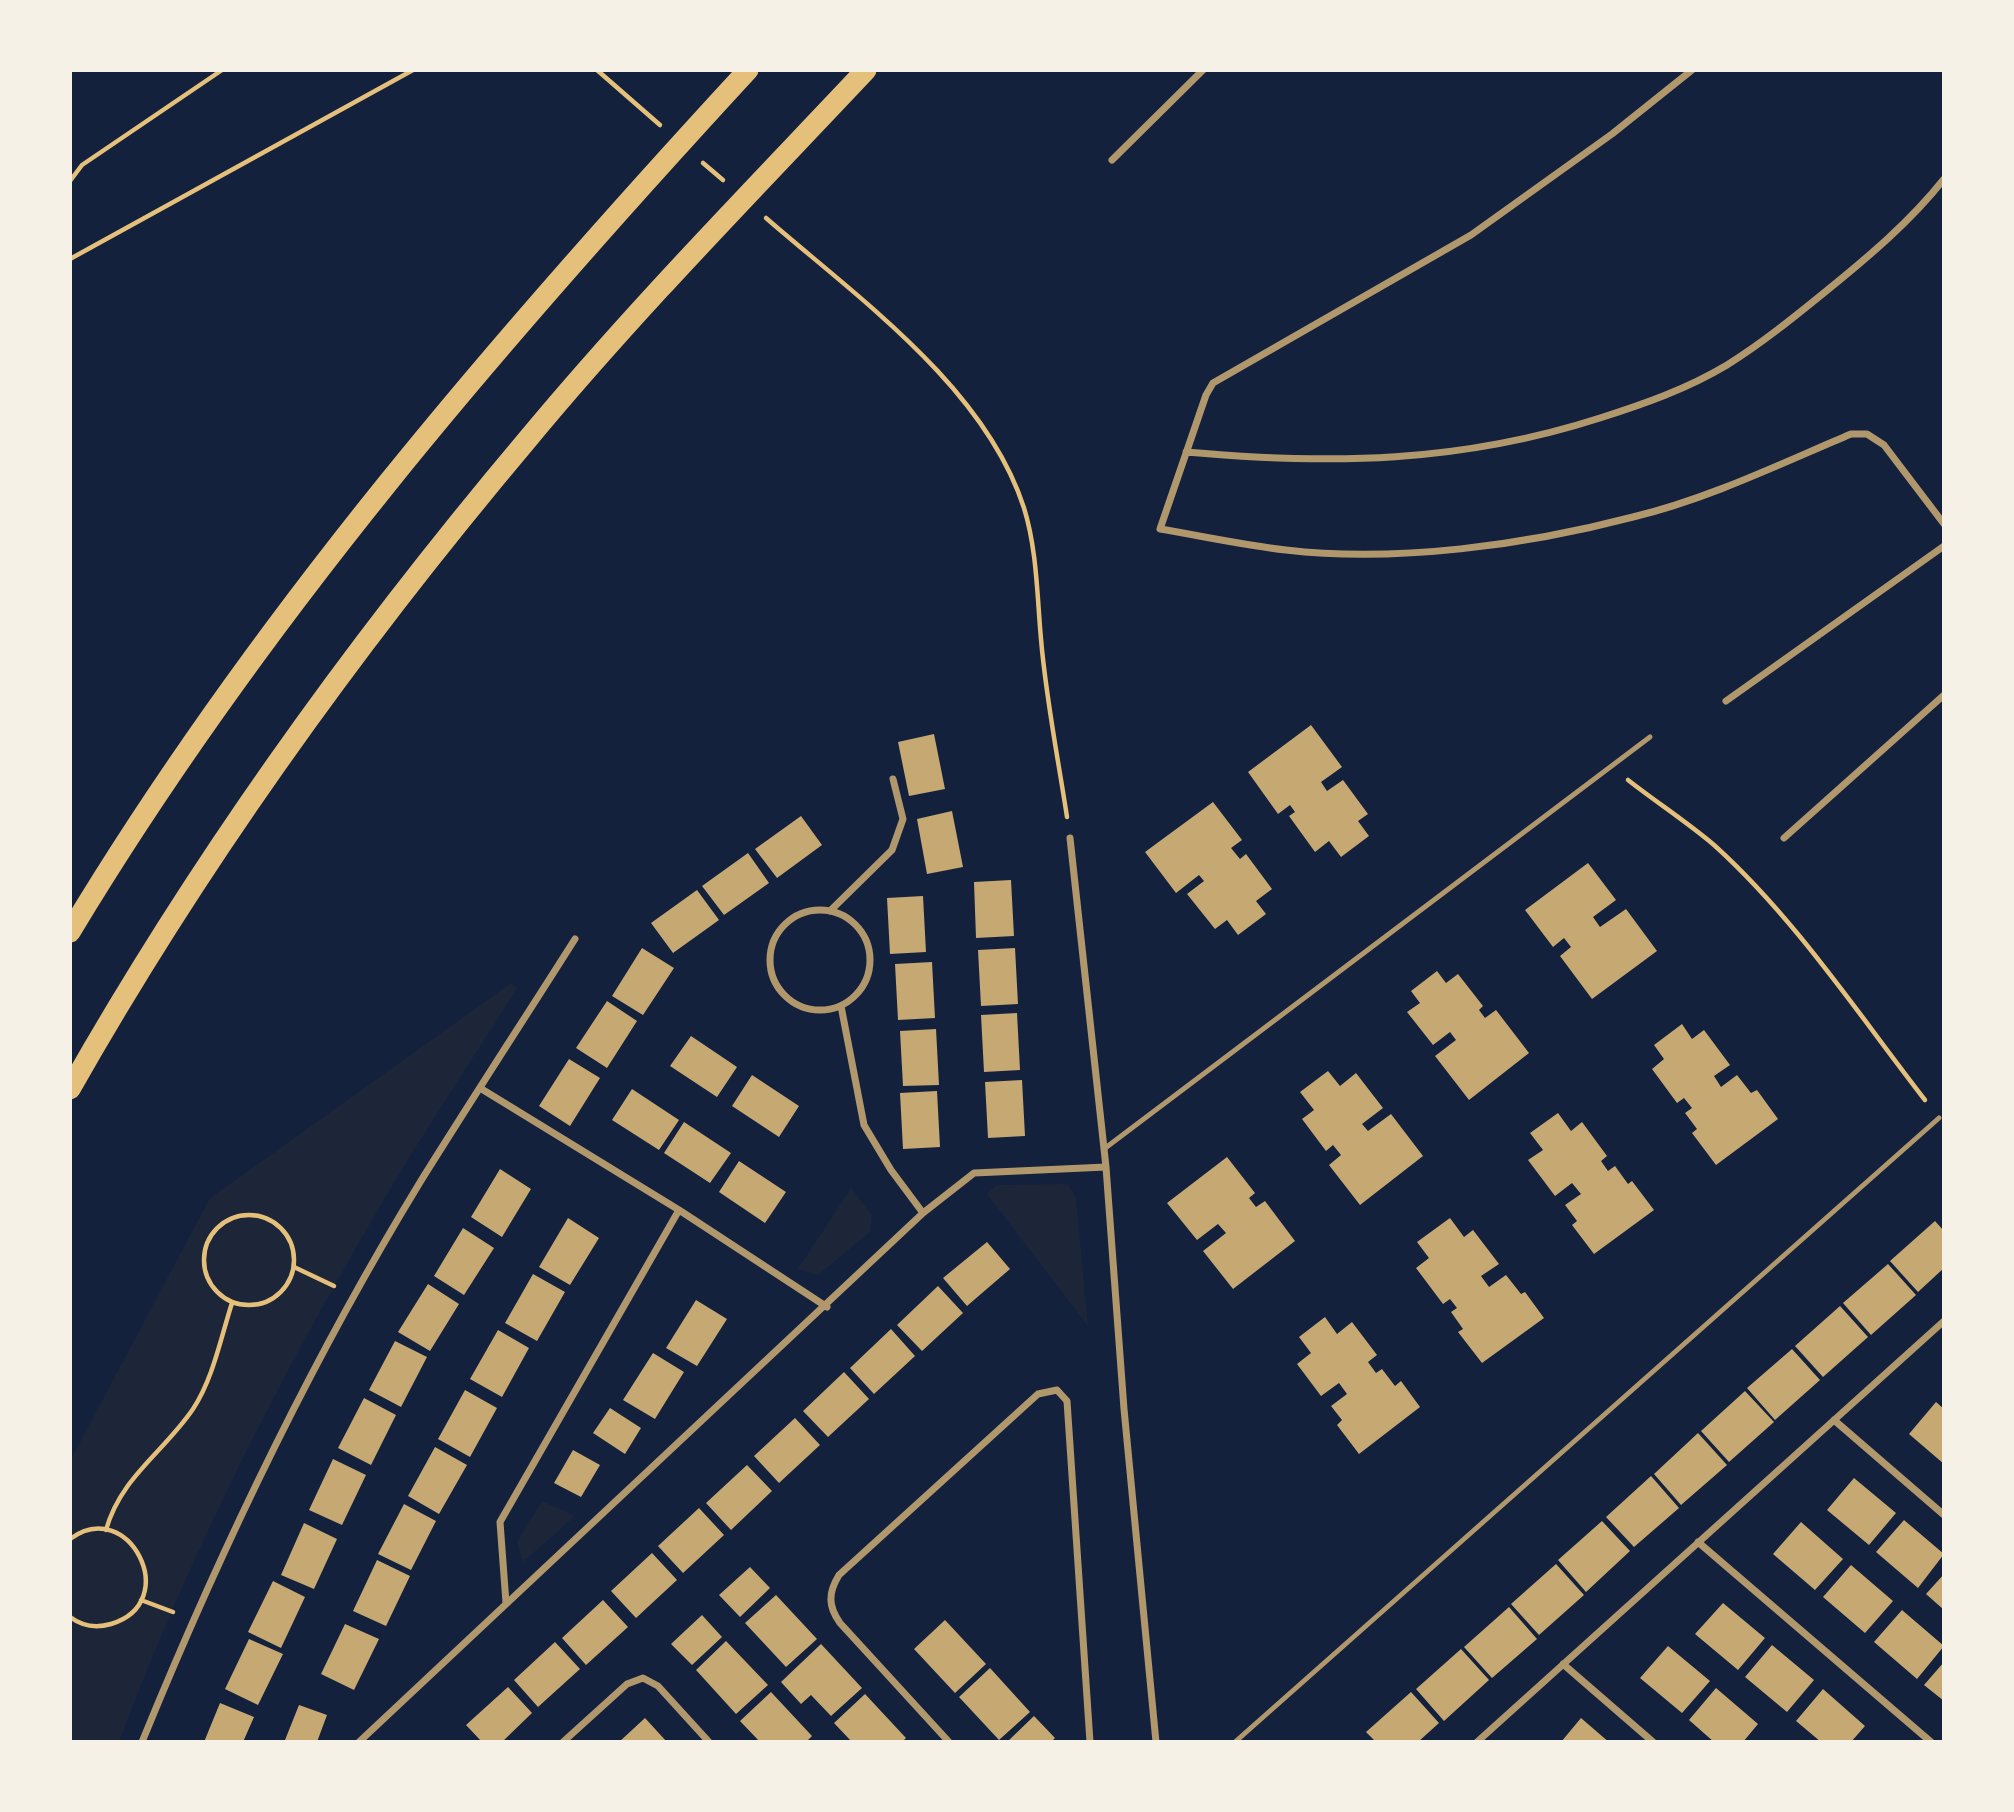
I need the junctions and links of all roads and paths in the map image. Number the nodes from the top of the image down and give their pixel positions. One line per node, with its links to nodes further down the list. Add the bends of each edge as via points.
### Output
1 (222, 70): 12 (path, via 82,164)
2 (413, 70): 15 (path)
3 (597, 70): 8 (path)
4 (748, 70): 27 (highway, via 555,282 385,485 245,670)
5 (866, 70): 30 (highway, via 599,356 375,628 226,835)
6 (1203, 70): 10 (street)
7 (1692, 70): 16 (street, via 1471,235 1213,383)
8 (665, 129)
9 (696, 156): 13 (path)
10 (1112, 160)
11 (1944, 179): 16 (street, via 1890,237 1790,320 1726,366 1659,399 1559,432 1467,452 1354,460)
12 (70, 181)
13 (726, 183)
14 (757, 210): 24 (path, via 928,360 957,393 1004,462 1024,508 1034,555 1041,641)
15 (70, 258)
16 (1186, 452): 17 (street, via 1160,529 1287,550 1391,553 1520,541 1634,517 1729,486 1851,434 1867,434 1884,445)
17 (1944, 524)
18 (1944, 546): 20 (street)
19 (1944, 695): 25 (street)
20 (1726, 701)
21 (1650, 737): 22 (lane)
22 (1611, 766): 32 (path, via 1742,873 1785,920); 33 (lane)
23 (894, 779): 26 (street, via 903,819 892,850)
24 (1070, 838): 33 (street)
25 (1784, 838)
26 (830, 911): 29 (street, via 859,928 870,960 863,985); 29 (street, via 796,916 782,927 771,949 770,966 775,983 796,1004 813,1010)
27 (70, 933)
28 (575, 939): 31 (street)
29 (841, 1006): 36 (street, via 864,1125)
30 (70, 1088)
31 (481, 1088): 35 (street); 52 (street, via 418,1186 302,1396 198,1611)
32 (1939, 1118): 59 (lane)
33 (1104, 1149): 34 (street)
34 (1106, 1167): 36 (street, via 974,1173); 58 (street)
35 (679, 1210): 40 (street); 48 (street, via 500,1522)
36 (923, 1213): 40 (street)
37 (294, 1267): 38 (path); 39 (path, via 281,1292 269,1300 256,1305); 39 (path, via 294,1251 278,1224 249,1214 219,1225 209,1237 203,1267 216,1292)
38 (335, 1286)
39 (232, 1303): 44 (path, via 195,1406 119,1495)
40 (827, 1307): 48 (street)
41 (1944, 1321): 42 (street)
42 (1834, 1420): 43 (street); 46 (street)
43 (1944, 1515)
44 (106, 1530): 45 (path, via 89,1530); 47 (path, via 133,1544 141,1557 146,1571)
45 (70, 1539)
46 (1698, 1542): 51 (street); 62 (street)
47 (141, 1600): 49 (path); 50 (path, via 120,1622 105,1626)
48 (506, 1603): 53 (street)
49 (173, 1612)
50 (70, 1618)
51 (1563, 1664): 60 (street); 61 (street)
52 (142, 1742)
53 (359, 1742)
54 (563, 1742): 55 (street, via 627,1684 643,1678 658,1686)
55 (709, 1742)
56 (949, 1742): 57 (street, via 840,1623 830,1599 832,1586 1038,1394 1051,1390 1067,1401)
57 (1090, 1742)
58 (1156, 1742)
59 (1235, 1742)
60 (1477, 1742)
61 (1653, 1742)
62 (1931, 1742)

